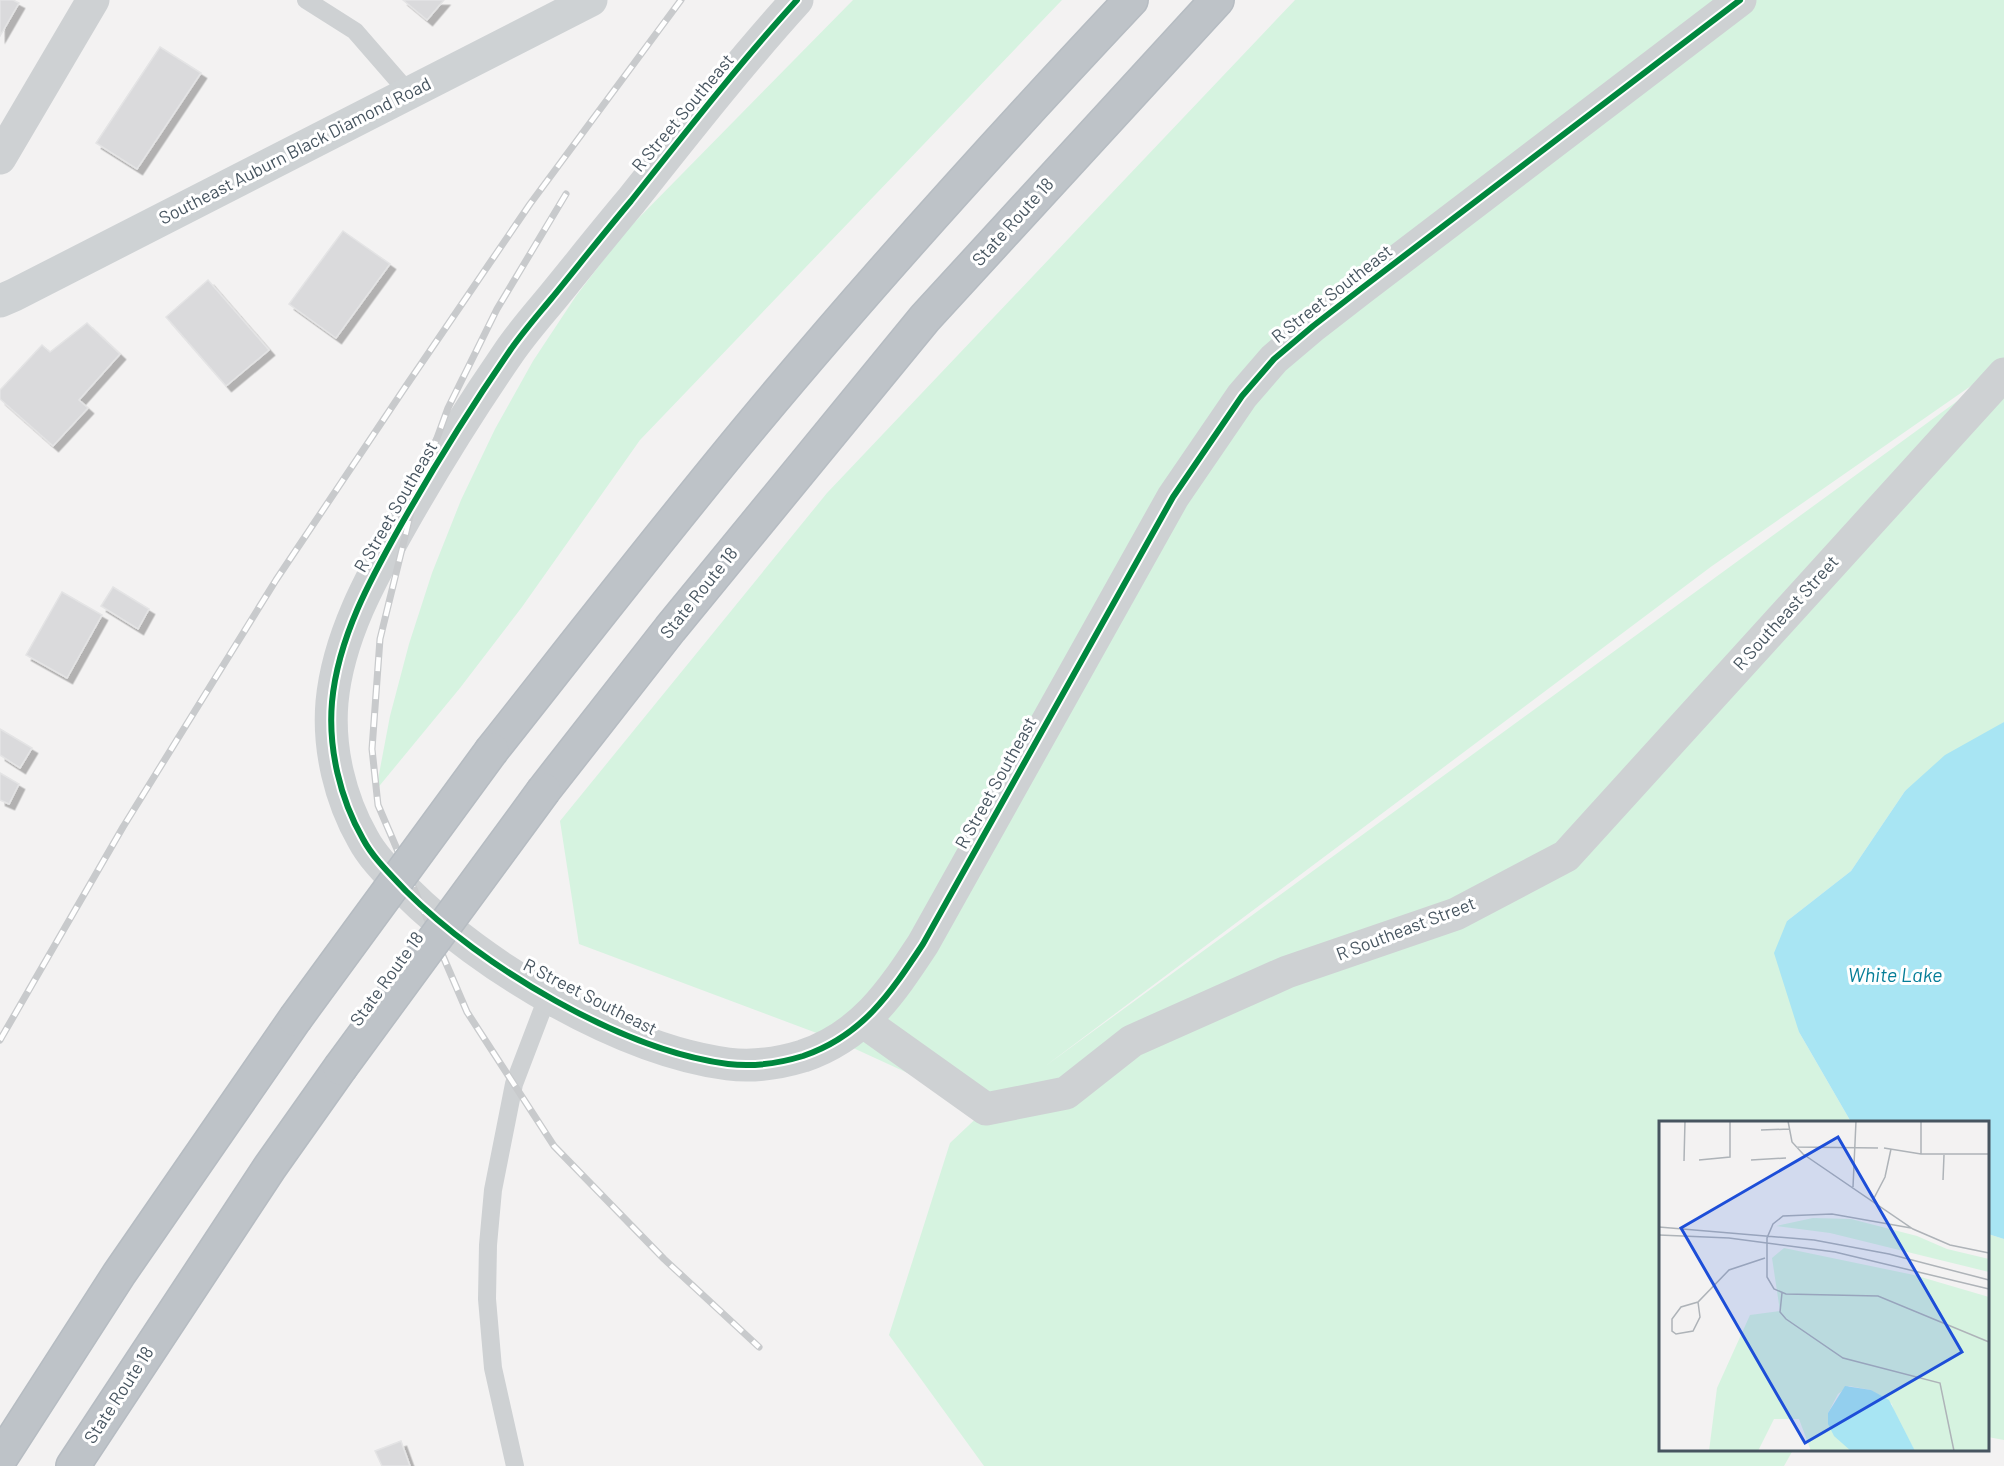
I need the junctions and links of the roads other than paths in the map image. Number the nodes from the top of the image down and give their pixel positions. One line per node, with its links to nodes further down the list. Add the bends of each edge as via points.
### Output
1 (93, 0): 9 (street)
2 (306, 0): 8 (lane, via 355,31)
3 (797, 0): 12 (street, R Street Southeast, via 511,349 423,486 366,588 344,648 332,698 331,734 346,806 365,843 421,905 491,960)
4 (1131, 0): 14 (highway, bridge, via 1018,120 756,420 492,750 295,1019 119,1274)
5 (1217, 0): 15 (highway, State Route 18, bridge, via 925,318 677,620 544,790 270,1167)
6 (1740, 0): 13 (street, R Street Southeast, via 1313,326 1274,359 1242,396 1173,497 923,944 891,992)
7 (584, 1): 8 (main road, Southeast Auburn Black Diamond Road)
8 (408, 92): 10 (main road, Southeast Auburn Black Diamond Road)
9 (0, 158)
10 (0, 301)
11 (2004, 374): 13 (street, R Southeast Street, via 1566,856 1456,914 1287,972 1132,1041 1065,1093 986,1109)
12 (548, 995): 13 (street, R Street Southeast, via 656,1047 732,1065 765,1064 802,1056 838,1041); 16 (lane, via 514,1084 493,1190 488,1245 487,1299 493,1368)
13 (864, 1022)
14 (0, 1459)
15 (73, 1466)
16 (515, 1466)

